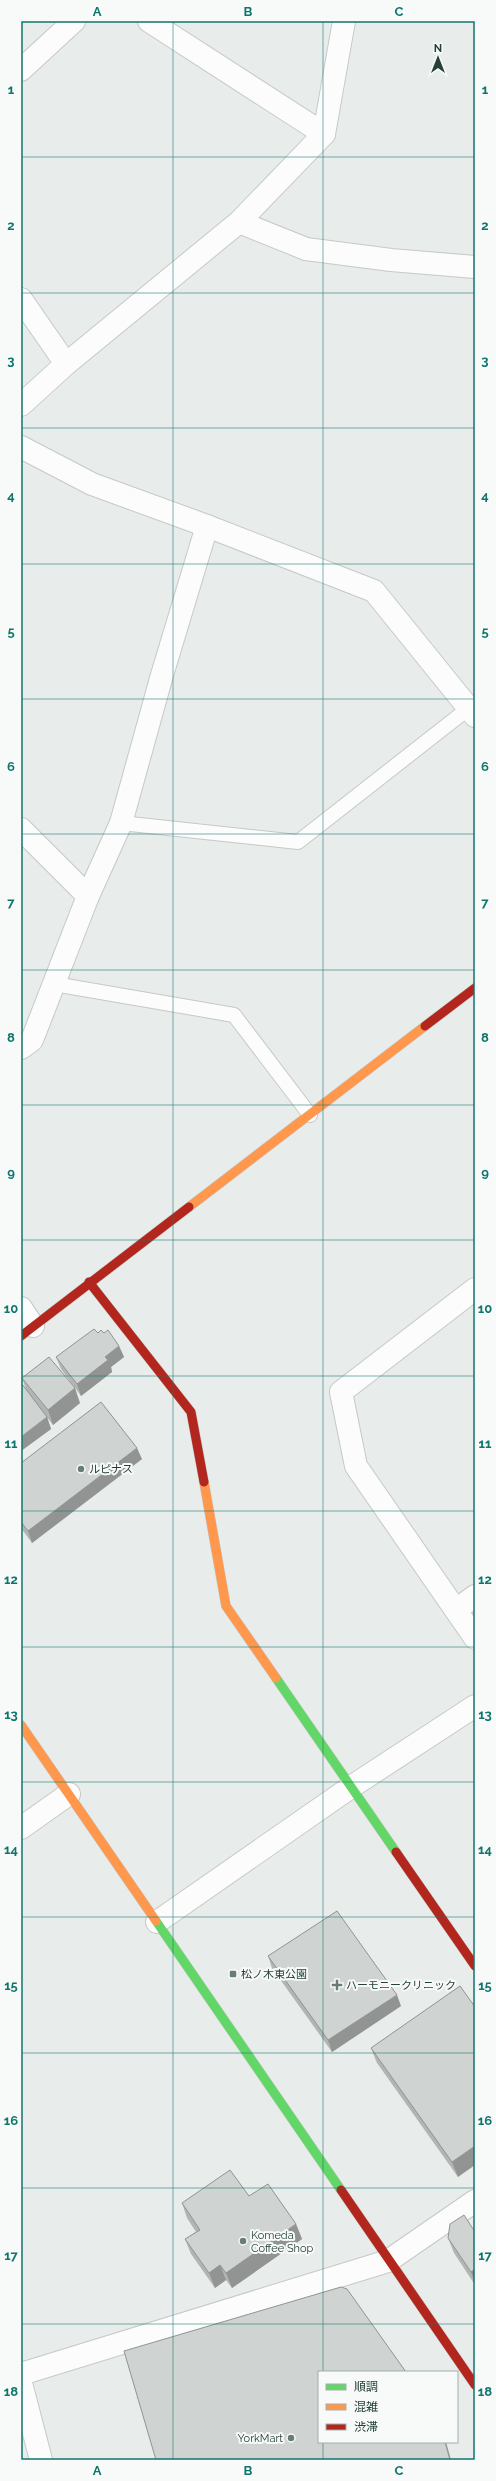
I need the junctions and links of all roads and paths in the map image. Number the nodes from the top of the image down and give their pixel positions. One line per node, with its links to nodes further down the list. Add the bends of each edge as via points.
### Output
1 (74, 21): 4 (street)
2 (149, 21): 5 (street)
3 (344, 21): 5 (street)
4 (21, 70)
5 (324, 134): 6 (street)
6 (239, 222): 7 (street, via 306,249); 9 (street)
7 (475, 267)
8 (21, 299): 9 (street)
9 (66, 364): 10 (street)
10 (21, 405)
11 (21, 447): 12 (street, via 92,484)
12 (207, 526): 13 (street, via 374,591); 14 (street)
13 (472, 712): 14 (lane, via 298,842)
14 (121, 823): 16 (street)
15 (21, 829): 16 (street)
16 (88, 896): 17 (street)
17 (54, 984): 19 (street, via 32,1040); 20 (lane, via 234,1015)
18 (475, 988): 20 (street)
19 (21, 1048)
20 (310, 1115): 21 (street)
21 (89, 1282): 24 (street); 30 (street, via 191,1412 226,1606)
22 (475, 1289): 26 (street, via 341,1392 356,1466)
23 (21, 1308): 24 (street)
24 (27, 1331)
25 (475, 1596): 26 (street)
26 (456, 1610): 27 (street)
27 (475, 1638)
28 (475, 1706): 30 (street)
29 (21, 1725): 31 (street)
30 (351, 1787): 33 (street); 34 (street)
31 (69, 1794): 32 (street); 33 (street)
32 (21, 1828)
33 (157, 1922): 36 (street)
34 (475, 1966)
35 (475, 2201): 36 (street)
36 (388, 2261): 37 (street); 39 (street)
37 (21, 2374)
38 (21, 2383): 40 (street)
39 (475, 2385)
40 (41, 2460)

